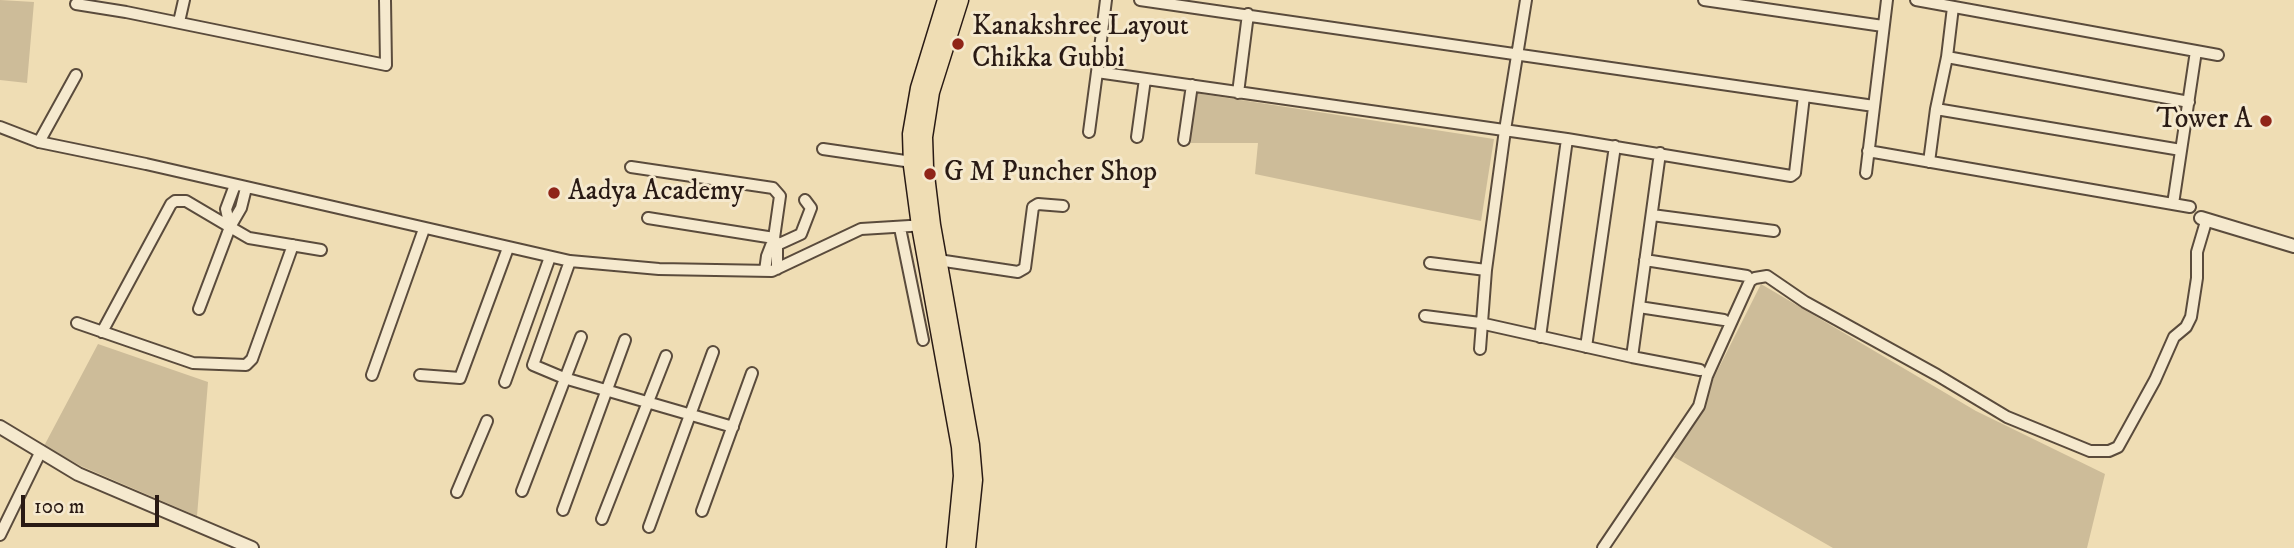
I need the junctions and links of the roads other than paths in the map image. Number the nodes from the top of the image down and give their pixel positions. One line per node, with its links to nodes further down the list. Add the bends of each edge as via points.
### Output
1 (184, 0): 20 (street)
2 (385, 0): 20 (street, via 386,65)
3 (946, 0): 47 (main road, via 919,88 911,134)
4 (960, 0): 59 (main road, via 931,92 924,137)
5 (1106, 0): 26 (street)
6 (1140, 0): 12 (street)
7 (1526, 0): 24 (street)
8 (1704, 0): 14 (street)
9 (1793, 0): 18 (street)
10 (1887, 0): 21 (street)
11 (1916, 0): 17 (street)
12 (1167, 1): 19 (street)
13 (89, 3): 15 (street); 16 (street)
14 (1743, 3): 18 (street)
15 (76, 4)
16 (128, 6): 20 (street)
17 (1953, 7): 22 (street); 25 (street)
18 (1791, 13): 21 (street)
19 (1248, 14): 24 (street); 30 (street)
20 (178, 22)
21 (1882, 26): 33 (street)
22 (2196, 51): 23 (street); 32 (street)
23 (2218, 55)
24 (1518, 56): 31 (street); 36 (street)
25 (1947, 57): 32 (street); 34 (street)
26 (1097, 72): 28 (street); 37 (street)
27 (76, 75): 41 (street)
28 (1145, 79): 29 (street); 38 (street)
29 (1192, 85): 30 (street); 40 (street)
30 (1238, 93): 36 (street)
31 (1804, 96): 33 (street); 46 (street, via 1791,176)
32 (2189, 102): 44 (street)
33 (1874, 106): 45 (street)
34 (1936, 109): 44 (street); 48 (street)
35 (0, 127): 41 (street)
36 (1505, 130): 39 (street); 75 (street)
37 (1088, 132)
38 (1137, 137)
39 (1567, 139): 42 (street); 85 (street)
40 (1184, 140)
41 (39, 142): 51 (street)
42 (1615, 146): 46 (street); 88 (street)
43 (823, 149): 47 (street)
44 (2181, 150): 53 (street)
45 (1868, 151): 48 (street); 50 (street)
46 (1660, 153): 56 (street)
47 (912, 162): 59 (main road)
48 (1929, 162): 53 (street)
49 (631, 167): 64 (street, via 773,188 780,200)
50 (1866, 173)
51 (241, 187): 60 (street, via 226,209); 62 (street)
52 (804, 200): 64 (street, via 811,208 801,234)
53 (2173, 204): 55 (street)
54 (1063, 206): 70 (street, via 1033,207 1025,268 1018,272)
55 (2190, 207)
56 (1652, 215): 63 (street); 71 (street)
57 (648, 218): 64 (street)
58 (2203, 222): 66 (street); 116 (street, via 2191,317 2174,337 2118,447 2109,450 2090,451 2007,417 1767,276 1755,278 1707,376 1699,406)
59 (926, 225): 61 (street); 70 (main road); 114 (main road, via 960,447)
60 (230, 227): 65 (street, via 249,238); 78 (street); 83 (street, via 186,201 171,204)
61 (900, 228): 74 (street, via 860,229); 87 (street)
62 (424, 229): 67 (street); 95 (street)
63 (1774, 231)
64 (776, 242): 74 (street, via 767,256)
65 (293, 245): 68 (street); 83 (street, via 246,365 193,363)
66 (2294, 246)
67 (508, 248): 69 (street); 96 (street, via 460,378)
68 (321, 250)
69 (550, 257): 72 (street); 98 (street)
70 (938, 260): 115 (main road, via 971,445 974,480)
71 (1645, 260): 76 (street); 77 (street)
72 (570, 261): 74 (street, via 659,269); 97 (street, via 533,365)
73 (1430, 262): 75 (street)
74 (771, 270)
75 (1486, 270): 82 (street)
76 (1747, 276)
77 (1639, 307): 80 (street); 92 (street)
78 (199, 309)
79 (1425, 316): 82 (street)
80 (1724, 320)
81 (77, 323): 83 (street)
82 (1480, 323): 85 (street); 89 (street)
83 (102, 332)
84 (581, 337): 97 (street)
85 (1540, 337): 88 (street)
86 (625, 340): 99 (street)
87 (923, 340)
88 (1586, 347): 92 (street)
89 (1480, 349)
90 (713, 352): 101 (street)
91 (666, 356): 100 (street)
92 (1632, 357): 93 (street)
93 (1700, 370)
94 (752, 373): 104 (street)
95 (372, 375)
96 (420, 375)
97 (564, 378): 99 (street); 106 (street)
98 (505, 382)
99 (606, 390): 100 (street); 108 (street)
100 (649, 402): 101 (street); 110 (street)
101 (691, 413): 104 (street); 111 (street)
102 (486, 421): 107 (street)
103 (0, 426): 105 (street)
104 (733, 427): 109 (street)
105 (41, 451): 112 (street); 113 (street, via 78,474)
106 (522, 491)
107 (457, 492)
108 (563, 510)
109 (702, 511)
110 (602, 519)
111 (649, 527)
112 (0, 533)
113 (252, 548)
114 (955, 548)
115 (967, 548)
116 (1603, 548)

